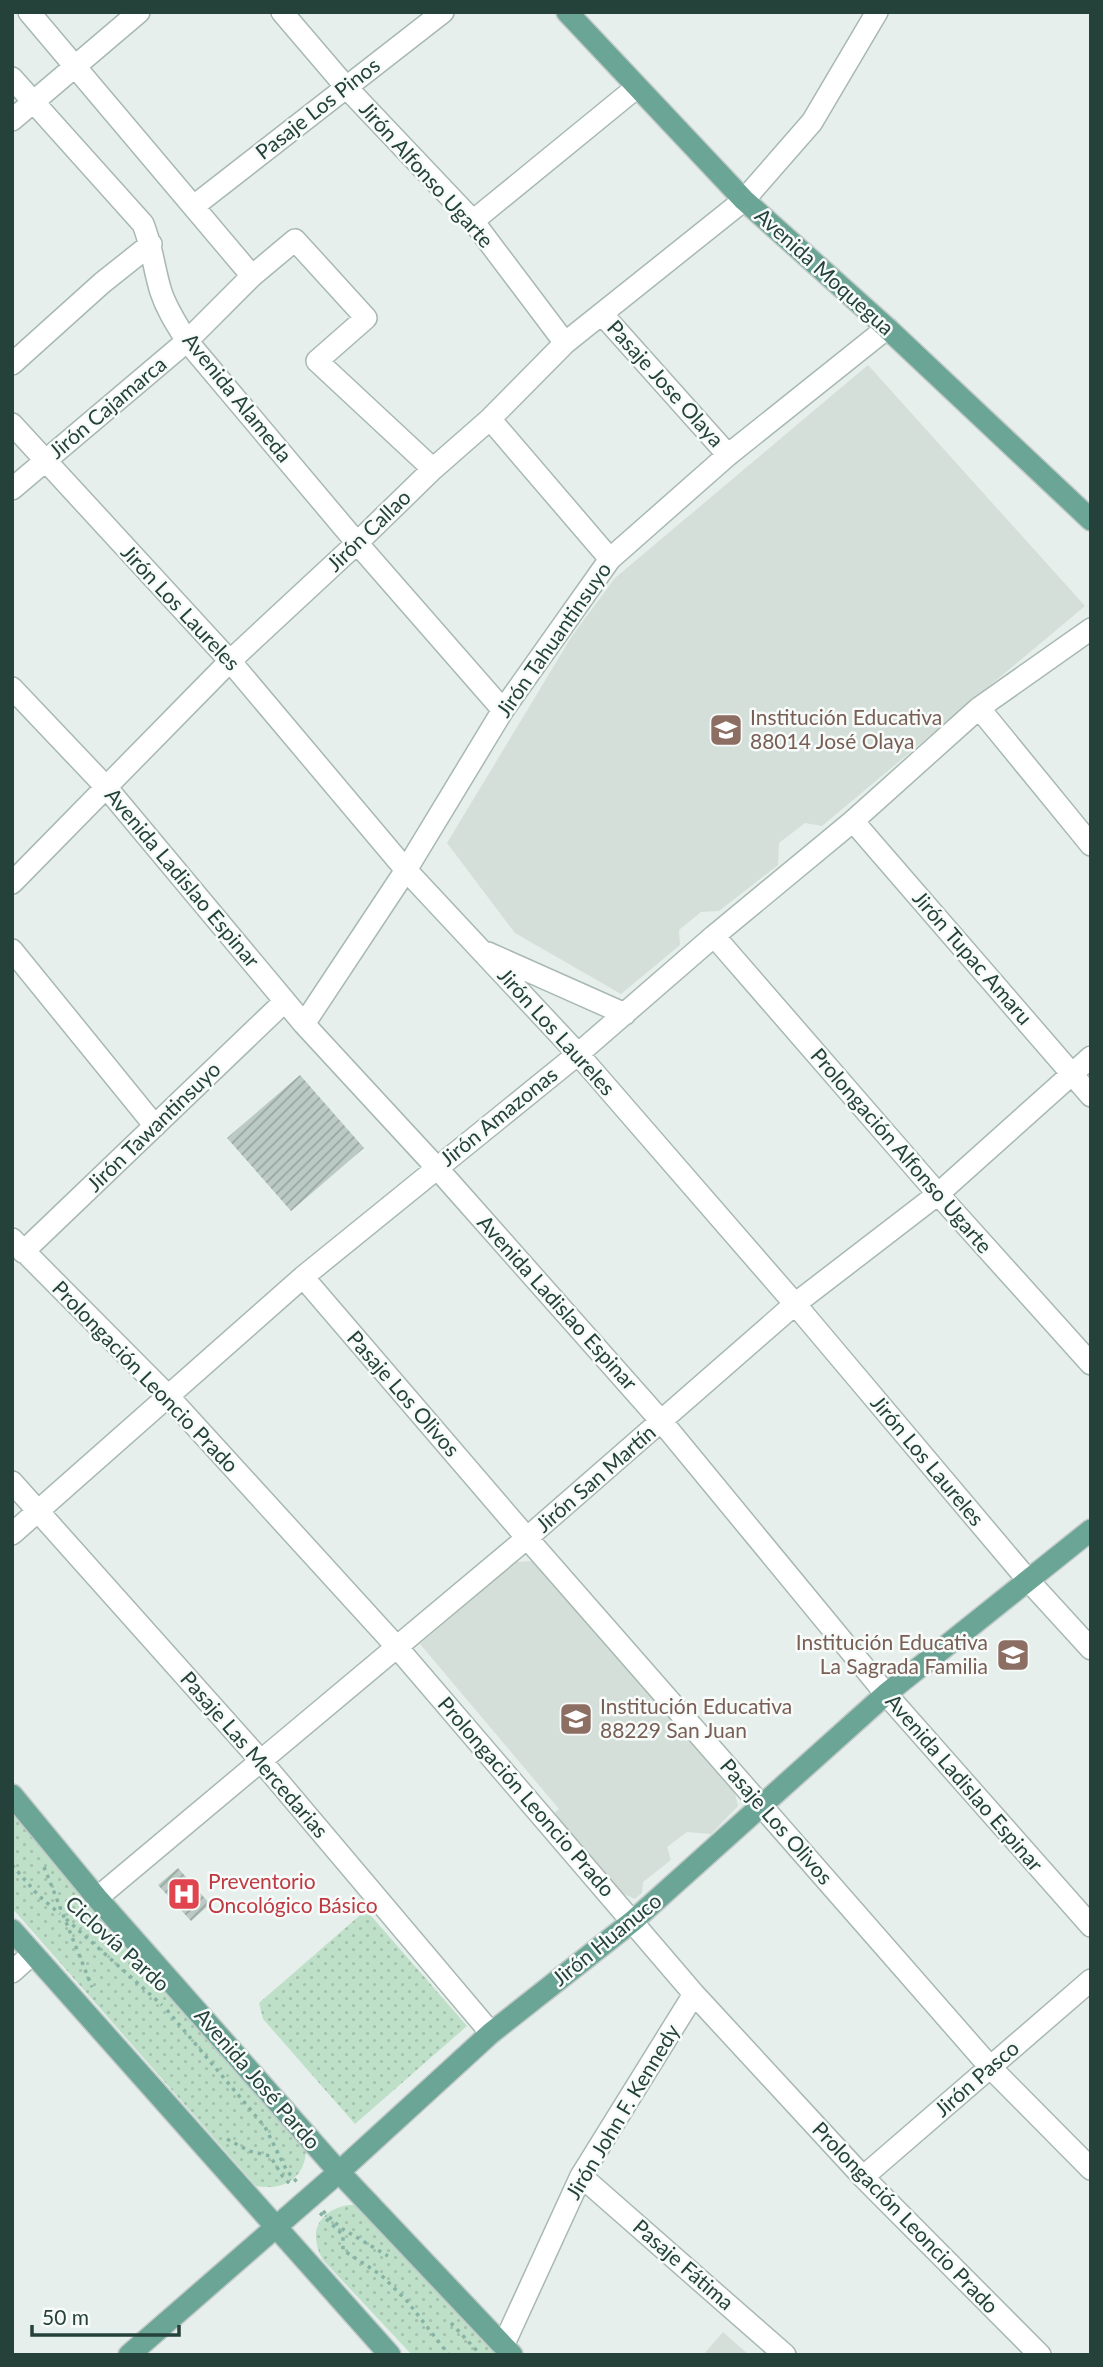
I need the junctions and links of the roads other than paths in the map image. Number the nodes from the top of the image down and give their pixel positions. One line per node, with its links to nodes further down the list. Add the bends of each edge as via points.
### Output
1 (29, 12): 7 (street)
2 (139, 12): 7 (street)
3 (282, 12): 10 (street, Jirón Alfonso Ugarte)
4 (443, 12): 10 (street, Pasaje Los Pinos)
5 (568, 12): 9 (main road, Avenida Moquegua)
6 (877, 12): 13 (street, Jirón Callao, via 812,122)
7 (75, 67): 11 (street); 14 (street)
8 (12, 78): 11 (street, Avenida Alameda)
9 (637, 86): 13 (main road, Avenida Moquegua); 15 (street)
10 (346, 88): 14 (street, Pasaje Los Pinos); 15 (street, Jirón Alfonso Ugarte)
11 (33, 101): 12 (street); 16 (street, Avenida Alameda, via 143,224)
12 (12, 120)
13 (744, 200): 18 (street, Jirón Callao); 19 (main road, Avenida Moquegua)
14 (194, 206): 17 (street)
15 (473, 221): 21 (street, Jirón Alfonso Ugarte)
16 (151, 244): 20 (street, Avenida Alameda, via 161,292); 22 (street)
17 (252, 276): 20 (street, Jirón Cajamarca); 27 (street, Jirón Cajamarca, via 295,240 366,318 317,361)
18 (602, 314): 21 (street, Jirón Callao); 25 (street, Pasaje Jose Olaya)
19 (887, 328): 25 (street, Jirón Tahuantinsuyo); 29 (main road, Avenida Moquegua)
20 (187, 341): 26 (street, Jirón Cajamarca); 30 (street, Avenida Alameda)
21 (565, 344): 23 (street, Jirón Callao)
22 (12, 364)
23 (490, 419): 27 (street, Jirón Callao); 31 (street)
24 (12, 424): 26 (street, Jirón Los Laureles)
25 (728, 454): 31 (street, Jirón Tahuantinsuyo)
26 (45, 462): 28 (street, Jirón Cajamarca); 33 (street, Jirón Los Laureles)
27 (433, 469): 30 (street, Jirón Callao)
28 (12, 489)
29 (1091, 520)
30 (357, 543): 33 (street, Jirón Callao); 36 (street, Avenida Alameda)
31 (610, 559): 36 (street, Jirón Tahuantinsuyo)
32 (1091, 629): 35 (street, Jirón Amazonas)
33 (230, 661): 37 (street, Jirón Callao); 40 (street, Jirón Los Laureles)
34 (12, 688): 37 (street, Avenida Ladislao Espinar)
35 (979, 708): 38 (street, Jirón Amazonas); 39 (street)
36 (503, 710): 40 (street, Jirón Tahuantinsuyo)
37 (106, 787): 41 (street, Jirón Callao); 45 (street, Avenida Ladislao Espinar)
38 (853, 821): 42 (street, Jirón Amazonas); 50 (street, Jirón Tupac Amaru)
39 (1091, 845)
40 (406, 870): 44 (street, Jirón Los Laureles); 47 (street, Jirón Tahuantinsuyo)
41 (12, 883)
42 (714, 936): 46 (street, Jirón Amazonas); 54 (street, Prolongación Alfonso Ugarte)
43 (12, 950): 52 (street)
44 (480, 950): 46 (street); 48 (street, Jirón Los Laureles)
45 (285, 1001): 47 (street, Avenida Ladislao Espinar); 52 (street, Jirón Tawantinsuyo)
46 (625, 1014): 48 (street, Jirón Amazonas)
47 (304, 1024): 53 (street, Avenida Ladislao Espinar)
48 (578, 1054): 53 (street, Jirón Amazonas); 57 (street, Jirón Los Laureles)
49 (1091, 1057): 50 (street, Jirón San Martín)
50 (1072, 1074): 51 (street, Jirón Tupac Amaru); 54 (street, Jirón San Martín)
51 (1091, 1096)
52 (155, 1126): 55 (street, Jirón Tawantinsuyo)
53 (436, 1168): 56 (street, Jirón Amazonas); 60 (street, Avenida Ladislao Espinar)
54 (938, 1194): 57 (street, Jirón San Martín); 58 (street, Prolongación Alfonso Ugarte)
55 (18, 1245): 59 (street, Prolongación Leoncio Prado)
56 (303, 1278): 59 (street, Jirón Amazonas); 65 (street, Pasaje Los Olivos)
57 (794, 1304): 60 (street, Jirón San Martín); 66 (street, Jirón Los Laureles)
58 (1091, 1364)
59 (168, 1396): 62 (street, Jirón Amazonas); 67 (street, Prolongación Leoncio Prado)
60 (662, 1422): 65 (street, Jirón San Martín); 69 (street, Avenida Ladislao Espinar)
61 (12, 1482): 62 (street, Pasaje Las Mercedarias)
62 (37, 1511): 64 (street, Jirón Amazonas); 70 (street, Pasaje Las Mercedarias)
63 (1091, 1530): 66 (main road, Jirón Huanuco)
64 (12, 1534)
65 (527, 1538): 67 (street, Jirón San Martín); 72 (street, Pasaje Los Olivos)
66 (1027, 1579): 68 (street, Jirón Los Laureles); 69 (main road, Jirón Huanuco)
67 (396, 1646): 70 (street, Jirón San Martín); 74 (street, Prolongación Leoncio Prado)
68 (1091, 1649)
69 (886, 1694): 72 (main road, Jirón Huanuco); 75 (street, Avenida Ladislao Espinar)
70 (262, 1762): 73 (street, Jirón San Martín); 81 (street, Pasaje Las Mercedarias)
71 (12, 1795): 73 (main road, Avenida José Pardo)
72 (762, 1806): 74 (main road, Jirón Huanuco); 82 (street, Pasaje Los Olivos)
73 (97, 1898): 84 (main road, Avenida José Pardo)
74 (633, 1921): 80 (street, Prolongación Leoncio Prado); 81 (main road, Jirón Huanuco)
75 (1091, 1926)
76 (12, 1930): 77 (main road)
77 (32, 1954): 78 (street); 87 (main road)
78 (12, 1972)
79 (1091, 1980): 82 (street, Jirón Pasco)
80 (694, 1994): 85 (street, Jirón John F. Kennedy); 86 (street, Prolongación Leoncio Prado)
81 (491, 2033): 84 (main road, Jirón Huanuco)
82 (991, 2068): 83 (street, Pasaje Los Olivos); 86 (street, Jirón Pasco)
83 (1091, 2169)
84 (340, 2172): 87 (main road, Jirón Huanuco); 88 (main road, Avenida José Pardo)
85 (581, 2176): 88 (street, Jirón John F. Kennedy); 91 (street, Pasaje Fátima)
86 (863, 2177): 92 (street, Prolongación Leoncio Prado)
87 (274, 2227): 89 (main road, Jirón Huanuco); 90 (main road)
88 (508, 2350)
89 (129, 2355)
90 (390, 2355)
91 (785, 2355)
92 (1040, 2355)

